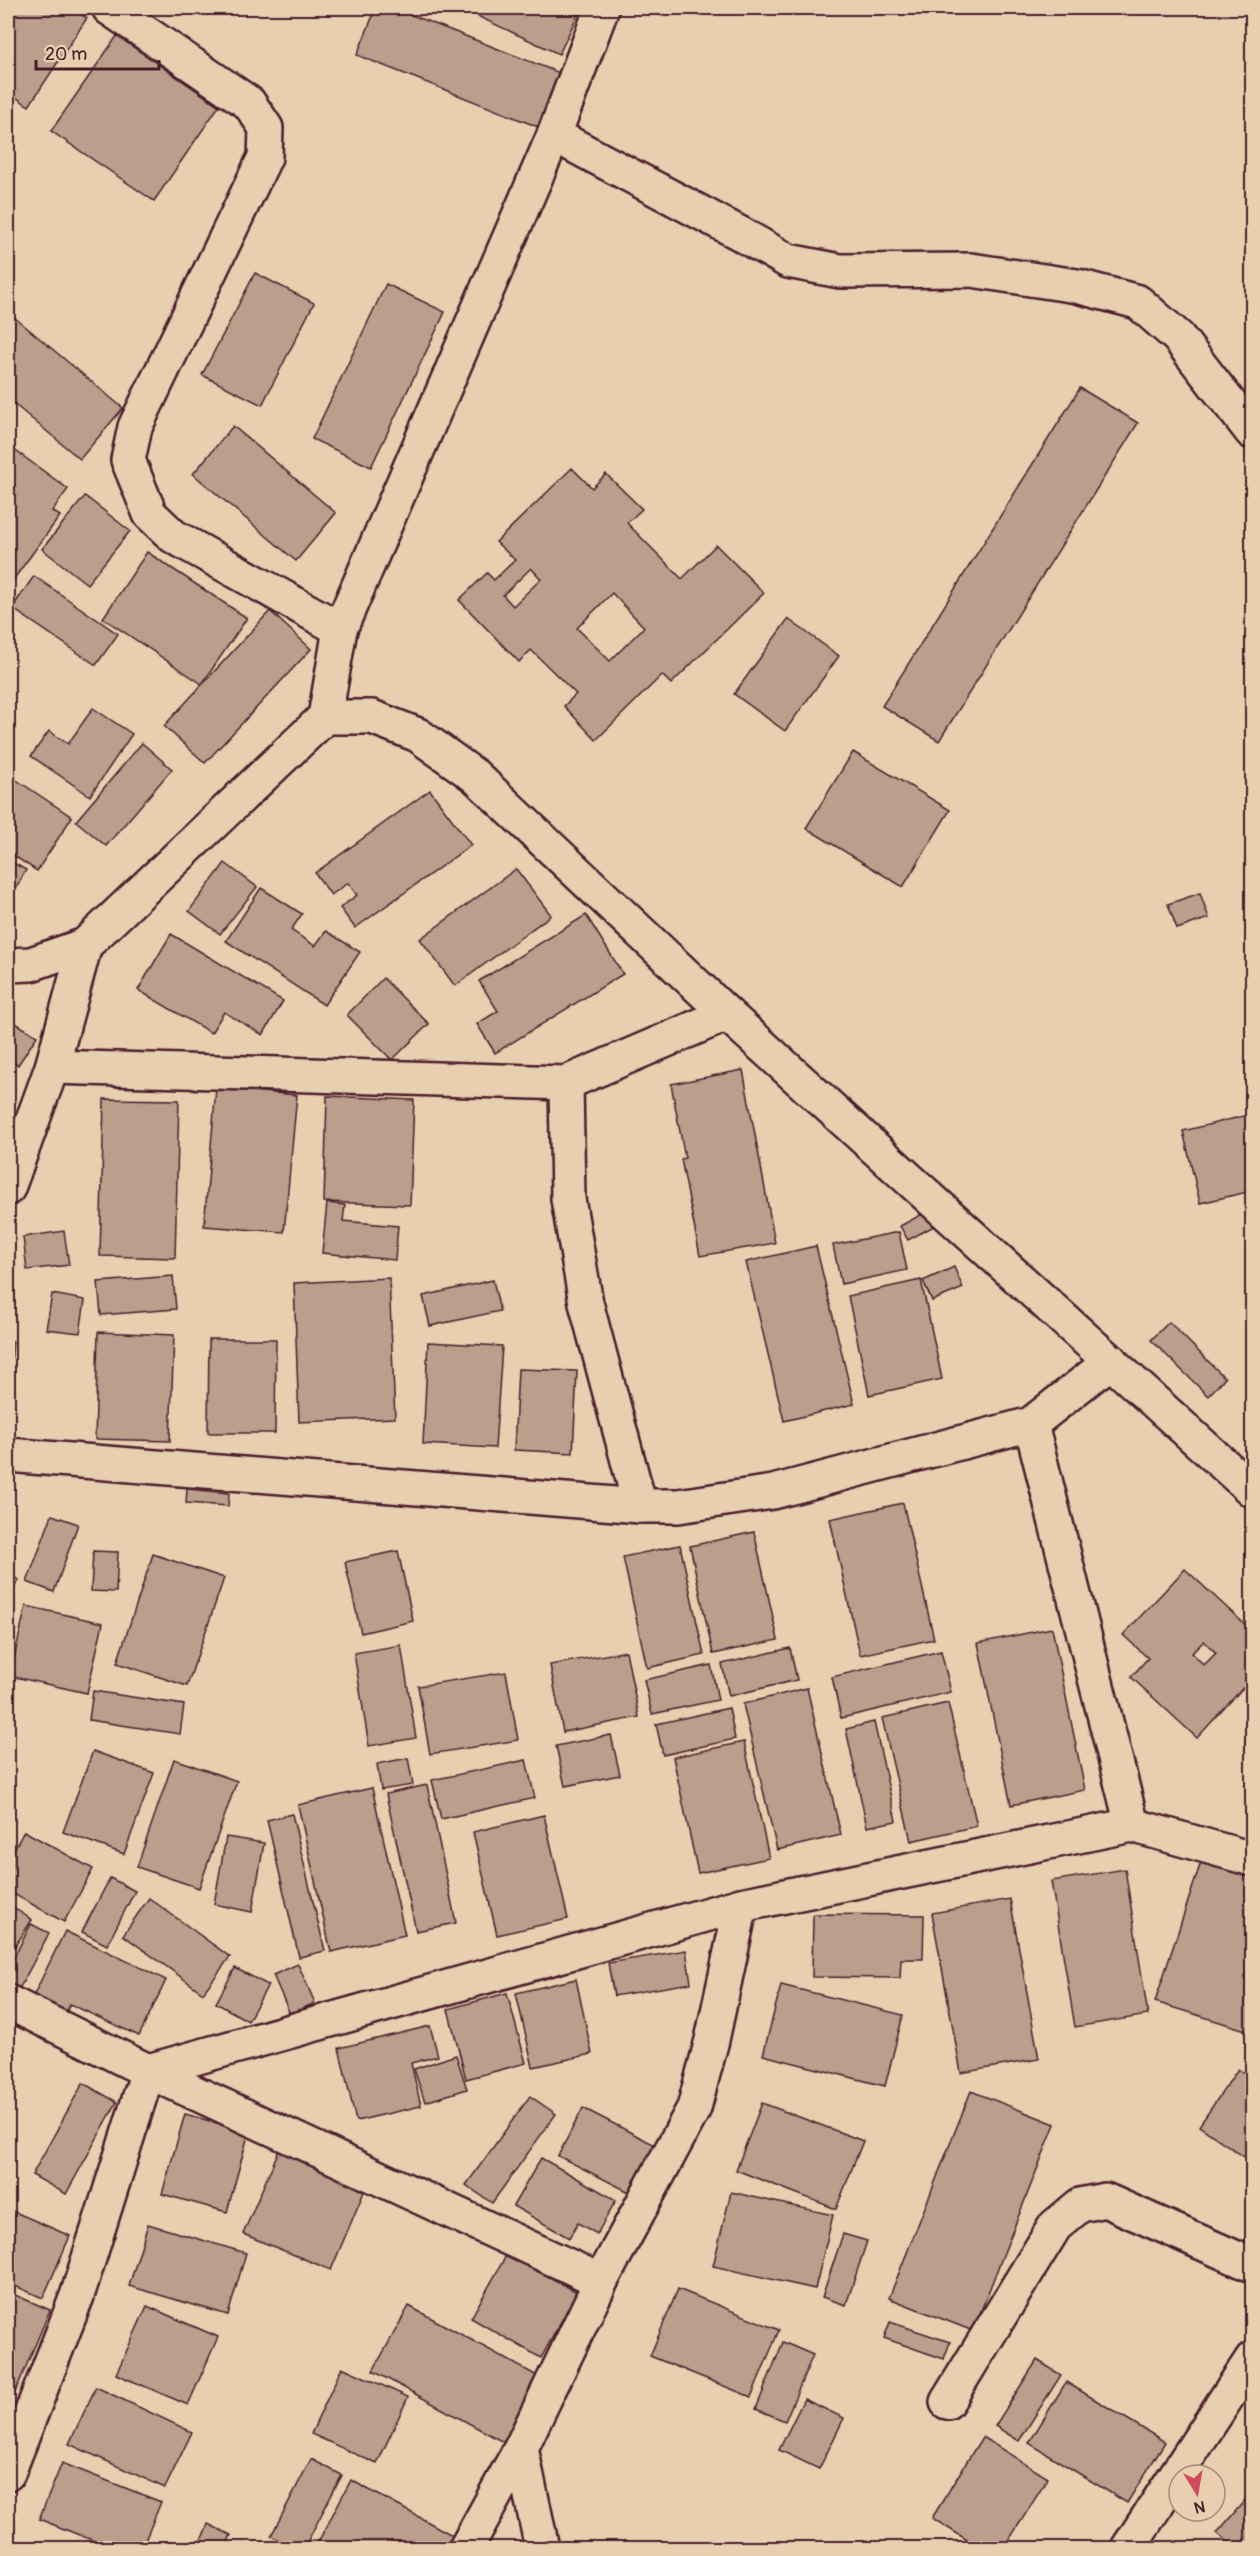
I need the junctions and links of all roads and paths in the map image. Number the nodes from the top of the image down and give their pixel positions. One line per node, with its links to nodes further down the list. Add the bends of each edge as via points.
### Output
1 (109, 8): 5 (street, via 249,103 266,128 265,157 135,427 128,460 150,514 173,536)
2 (602, 8): 3 (street)
3 (554, 135): 4 (street, via 788,261 840,271 971,270 1077,286 1138,302 1179,337); 5 (street)
4 (1252, 432)
5 (340, 629): 6 (street)
6 (325, 717): 7 (street); 9 (street, via 372,717 418,735 476,776)
7 (85, 945): 8 (street, via 31,964); 10 (street)
8 (8, 964)
9 (727, 1014): 11 (street); 13 (street)
10 (52, 1067): 11 (street); 12 (street)
11 (566, 1083): 17 (street, via 570,1210 586,1303)
12 (8, 1188)
13 (1111, 1360): 14 (street); 16 (street)
14 (1031, 1424): 17 (street, via 773,1492 678,1506); 18 (street)
15 (8, 1455): 17 (street)
16 (1252, 1490)
17 (640, 1506)
18 (1132, 1825): 19 (street); 20 (street)
19 (1252, 1859)
20 (741, 1905): 22 (street); 24 (street, via 694,2108)
21 (8, 2002): 22 (street)
22 (148, 2071): 24 (street); 28 (street, via 77,2296)
23 (1252, 2265): 26 (street, via 1105,2200 1080,2205 1055,2226)
24 (601, 2282): 27 (street)
25 (1252, 2359): 31 (street)
26 (947, 2402)
27 (521, 2448): 29 (street); 30 (street)
28 (8, 2473)
29 (466, 2548)
30 (542, 2548)
31 (1128, 2548)

